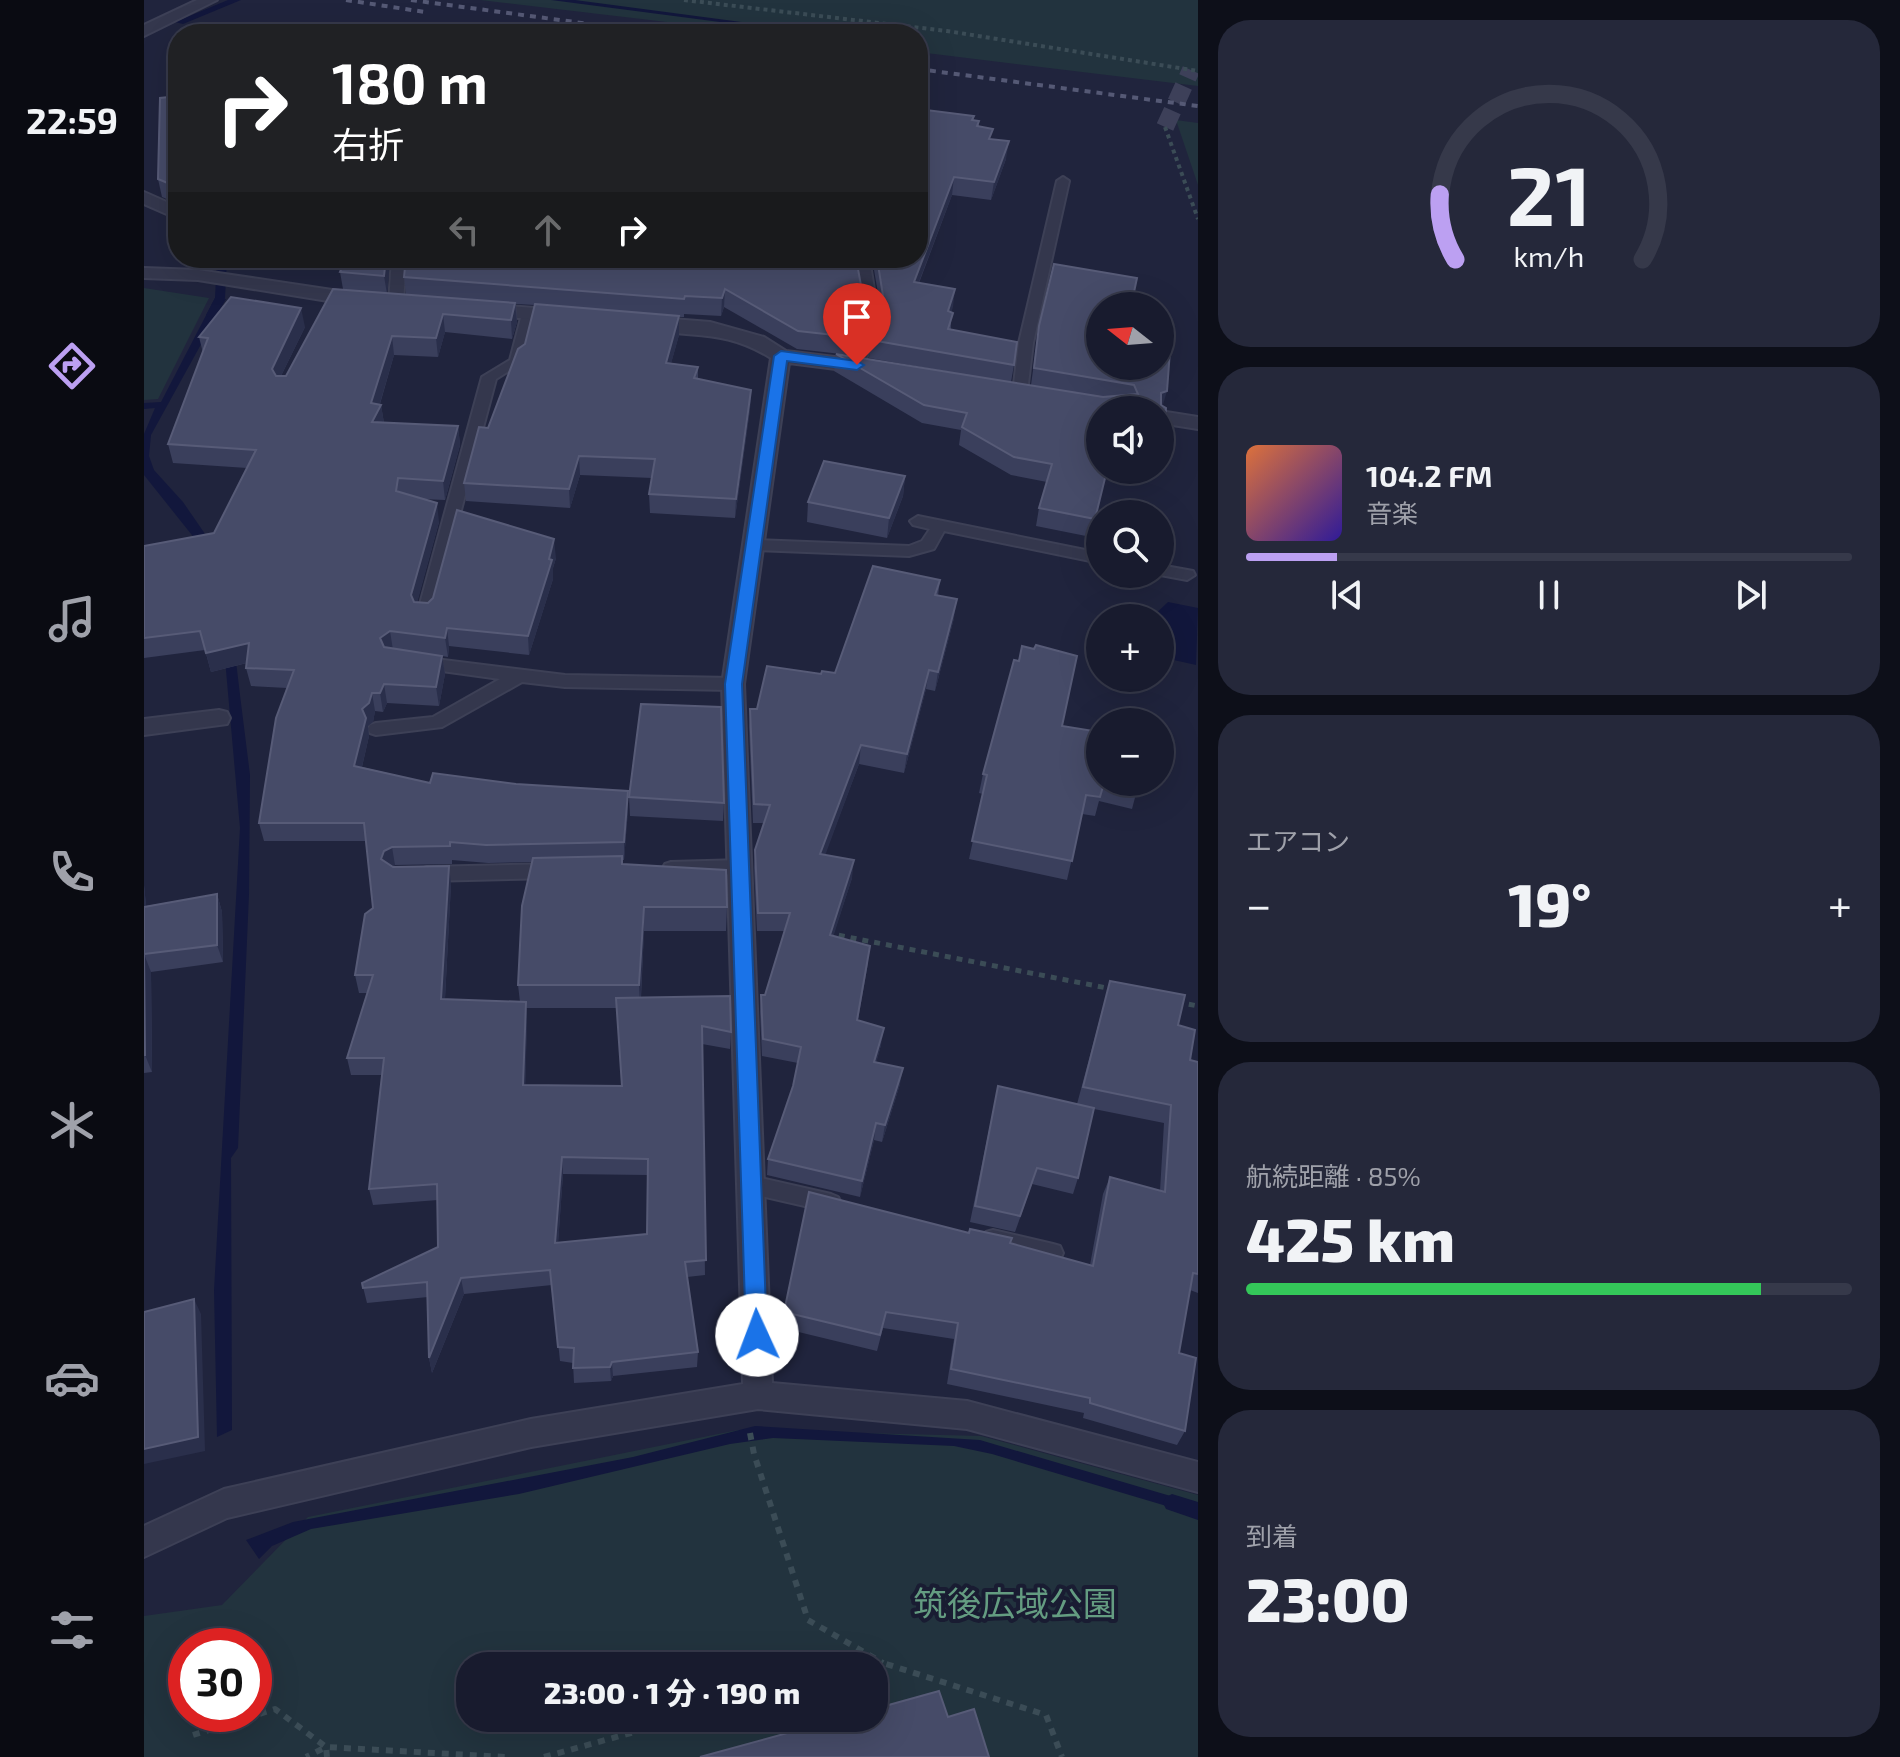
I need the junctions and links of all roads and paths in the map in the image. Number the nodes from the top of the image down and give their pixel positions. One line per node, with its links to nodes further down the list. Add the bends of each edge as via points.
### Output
1 (209, 0): 5 (street)
2 (684, 0): 3 (path)
3 (888, 24)
4 (928, 29): 6 (path)
5 (144, 31)
6 (1198, 71)
7 (1165, 127): 11 (path)
8 (1063, 181): 26 (lane, via 1026,343)
9 (144, 197): 10 (street)
10 (168, 209)
11 (1198, 219)
12 (193, 268): 16 (street)
13 (206, 268): 17 (street, via 326,304)
14 (400, 268): 17 (lane)
15 (864, 268): 23 (lane, via 872,320)
16 (144, 273)
17 (403, 303)
18 (470, 309): 19 (street)
19 (529, 314): 20 (street); 35 (lane, via 516,362 489,377)
20 (574, 317)
21 (635, 322): 22 (street, via 710,328 757,341)
22 (781, 356): 23 (street); 31 (street)
23 (857, 365): 24 (street)
24 (888, 371)
25 (998, 388): 26 (street)
26 (1027, 394)
27 (1174, 419): 28 (street)
28 (1198, 423)
29 (918, 521): 30 (lane)
30 (940, 525): 31 (lane, via 928,545 909,551); 32 (lane)
31 (754, 545): 38 (street)
32 (1086, 555)
33 (1174, 573): 34 (lane)
34 (1187, 575)
35 (425, 615)
36 (408, 661): 37 (lane)
37 (519, 676): 38 (lane); 41 (lane, via 436,723)
38 (733, 684): 42 (street)
39 (219, 718): 40 (street)
40 (144, 727)
41 (376, 729)
42 (742, 867): 43 (lane); 50 (street)
43 (647, 869)
44 (569, 871): 45 (lane)
45 (412, 875)
46 (822, 932): 47 (path)
47 (1120, 991)
48 (1167, 1000): 49 (path)
49 (1198, 1006)
50 (752, 1185): 51 (lane); 54 (street)
51 (857, 1209)
52 (977, 1236): 53 (lane)
53 (1053, 1253)
54 (758, 1395): 56 (street, via 967,1415); 57 (street, via 531,1433 224,1504)
55 (754, 1454): 58 (path, via 808,1620)
56 (1198, 1477)
57 (144, 1542)
58 (864, 1652)
59 (888, 1665): 67 (path, via 1046,1715)
60 (634, 1732): 66 (path)
61 (193, 1735): 62 (path, via 275,1709)
62 (326, 1747): 63 (path); 64 (path); 65 (path)
63 (306, 1757)
64 (327, 1757)
65 (506, 1757)
66 (544, 1757)
67 (1062, 1757)

